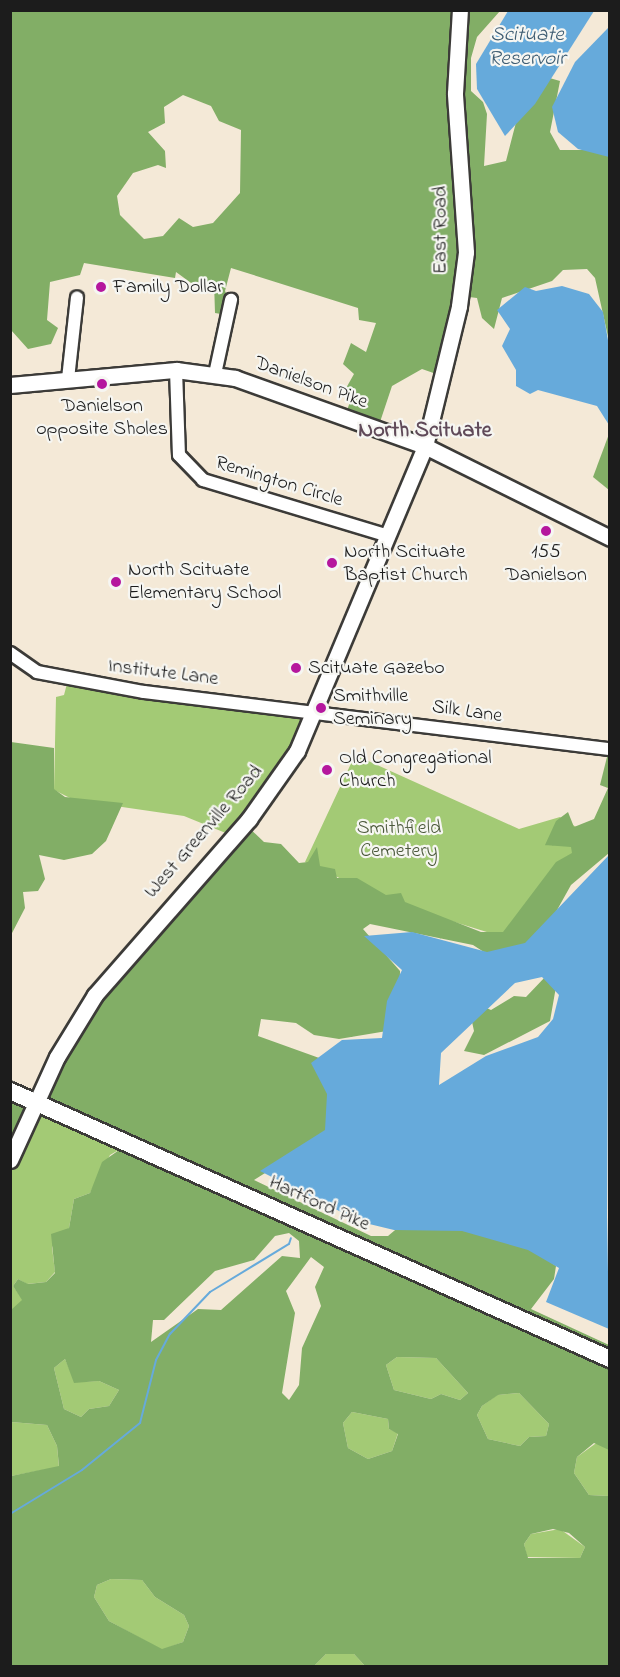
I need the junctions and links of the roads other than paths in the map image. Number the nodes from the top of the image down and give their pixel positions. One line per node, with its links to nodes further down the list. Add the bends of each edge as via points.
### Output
1 (460, 10): 8 (main road, East Road, via 455,93 466,252 459,306)
2 (77, 297): 6 (street)
3 (231, 300): 5 (street)
4 (176, 370): 5 (main road, Danielson Pike); 6 (main road, Danielson Pike); 9 (street, Remington Circle, via 179,455 203,480)
5 (215, 374): 8 (main road, Danielson Pike)
6 (68, 379): 7 (main road, Danielson Pike)
7 (10, 385)
8 (425, 446): 9 (main road, West Greenville Road); 10 (main road, Danielson Pike)
9 (389, 536): 12 (main road, West Greenville Road)
10 (609, 537)
11 (10, 653): 12 (street, Institute Lane, via 37,672 97,684)
12 (318, 710): 13 (street, Silk Lane); 15 (main road, West Greenville Road, via 269,794 95,995)
13 (609, 749)
14 (10, 1090): 15 (highway, Hartford Pike)
15 (36, 1103): 16 (main road, West Greenville Road); 17 (highway, Hartford Pike)
16 (10, 1160)
17 (609, 1359)

